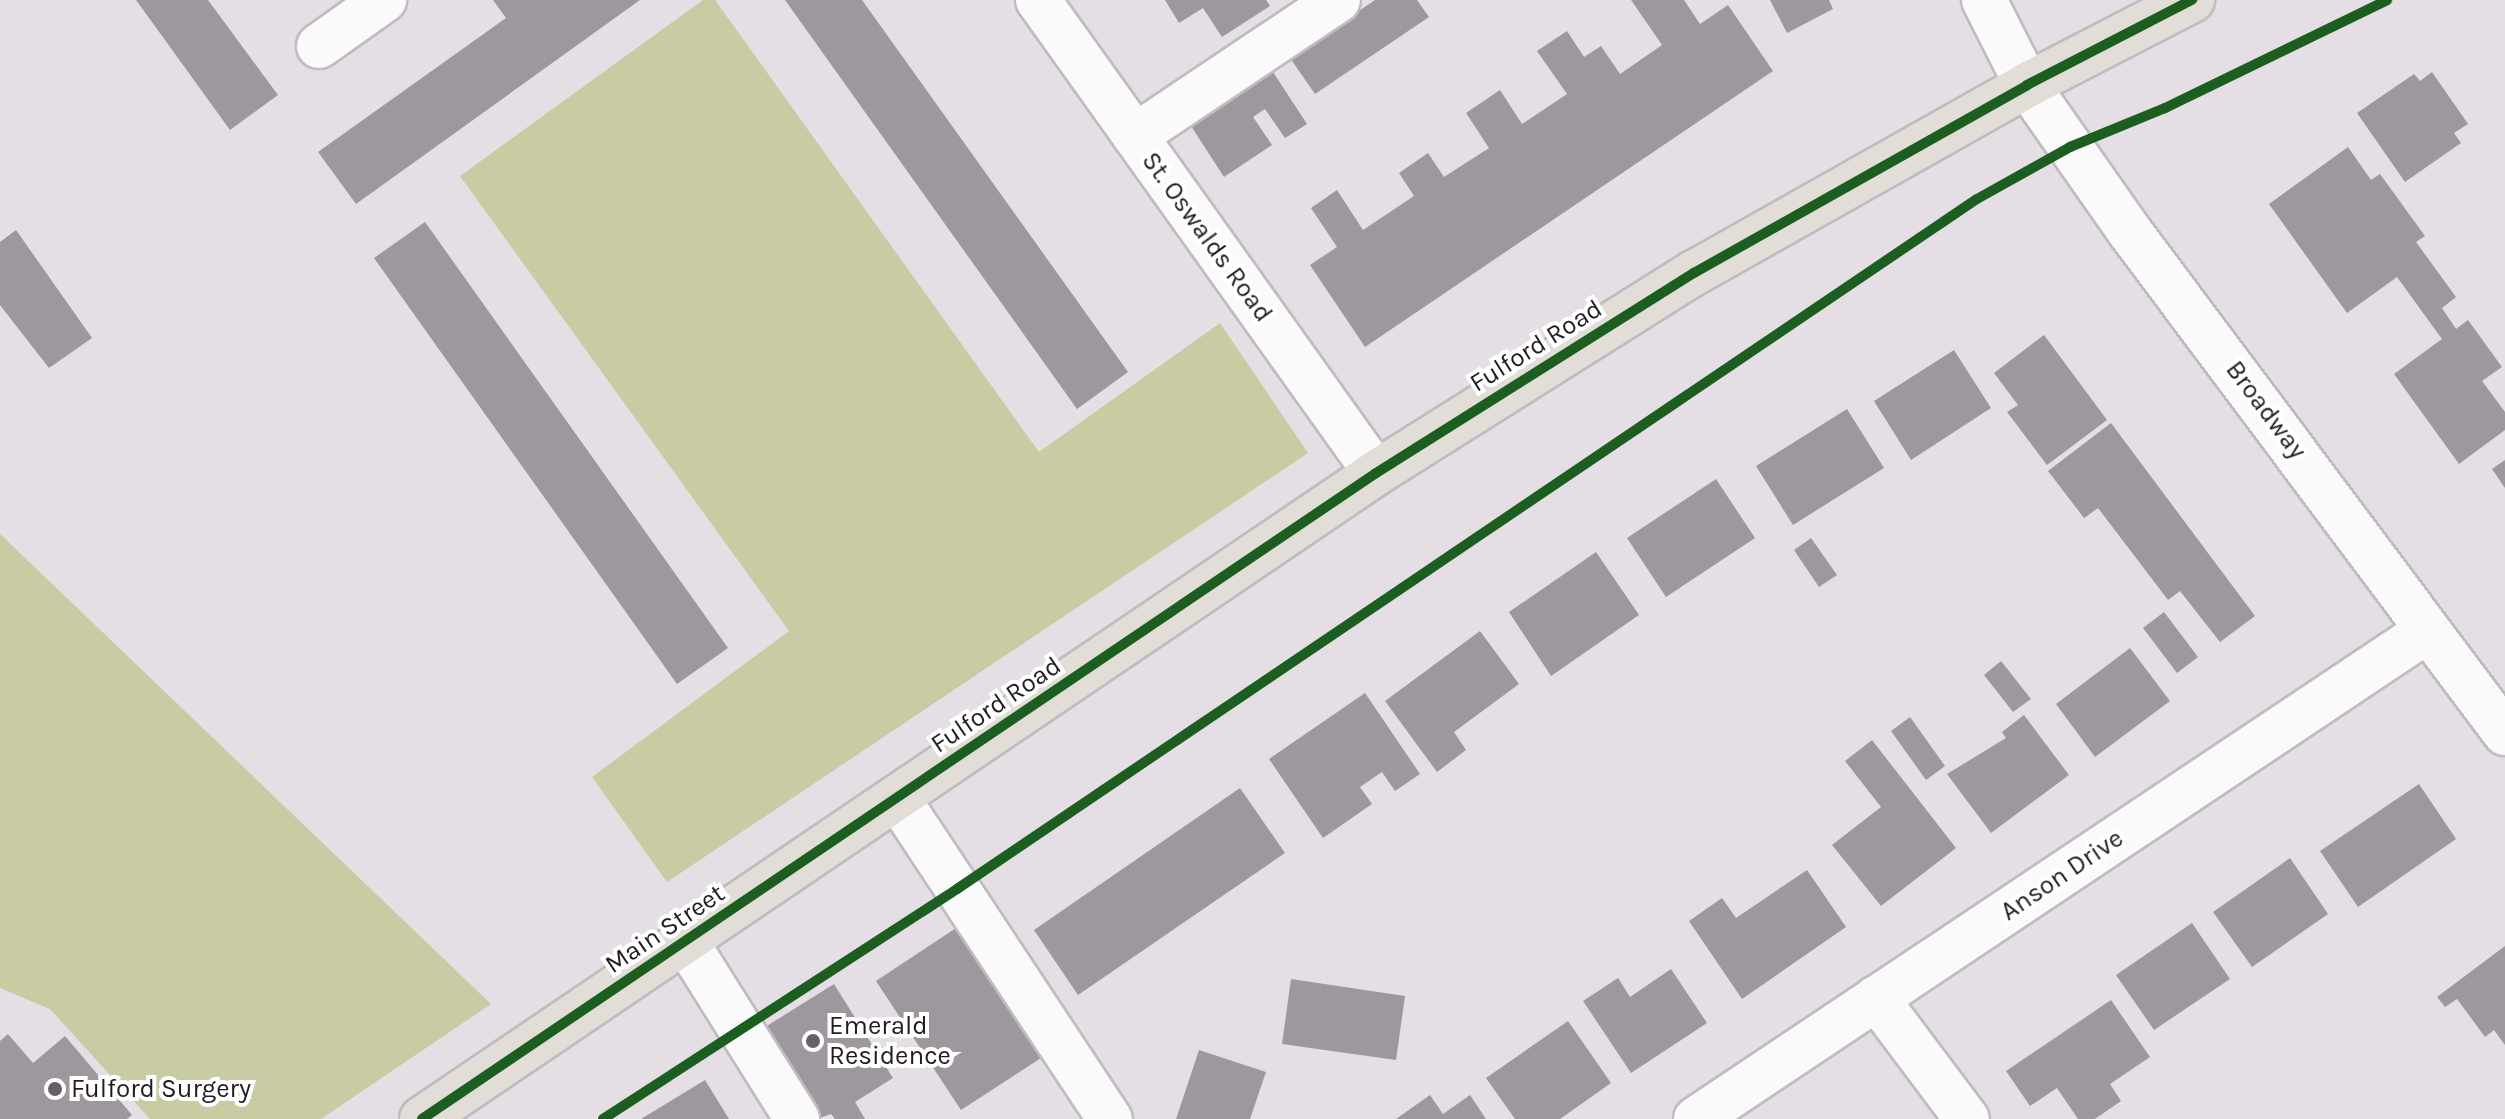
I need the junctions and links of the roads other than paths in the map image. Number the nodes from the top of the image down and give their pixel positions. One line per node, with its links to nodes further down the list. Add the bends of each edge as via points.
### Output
1 (384, 0): 6 (street)
2 (1038, 0): 8 (street, St. Oswalds Road)
3 (1338, 0): 8 (street)
4 (1984, 0): 7 (street, Broadway)
5 (2192, 0): 7 (main road, Fulford Road)
6 (319, 46)
7 (2027, 85): 9 (main road, Fulford Road, via 1694,273); 10 (street, Broadway)
8 (1135, 136): 9 (street, St. Oswalds Road)
9 (1376, 473): 12 (main road, Fulford Road)
10 (2427, 631): 11 (street, Broadway); 14 (street, Anson Drive)
11 (2505, 733)
12 (915, 787): 13 (main road, Main Street); 17 (street)
13 (686, 942): 15 (main road, Main Street); 16 (street)
14 (1876, 998): 18 (street, Anson Drive); 19 (street)
15 (422, 1119)
16 (797, 1119)
17 (1110, 1119)
18 (1696, 1119)
19 (1967, 1119)

